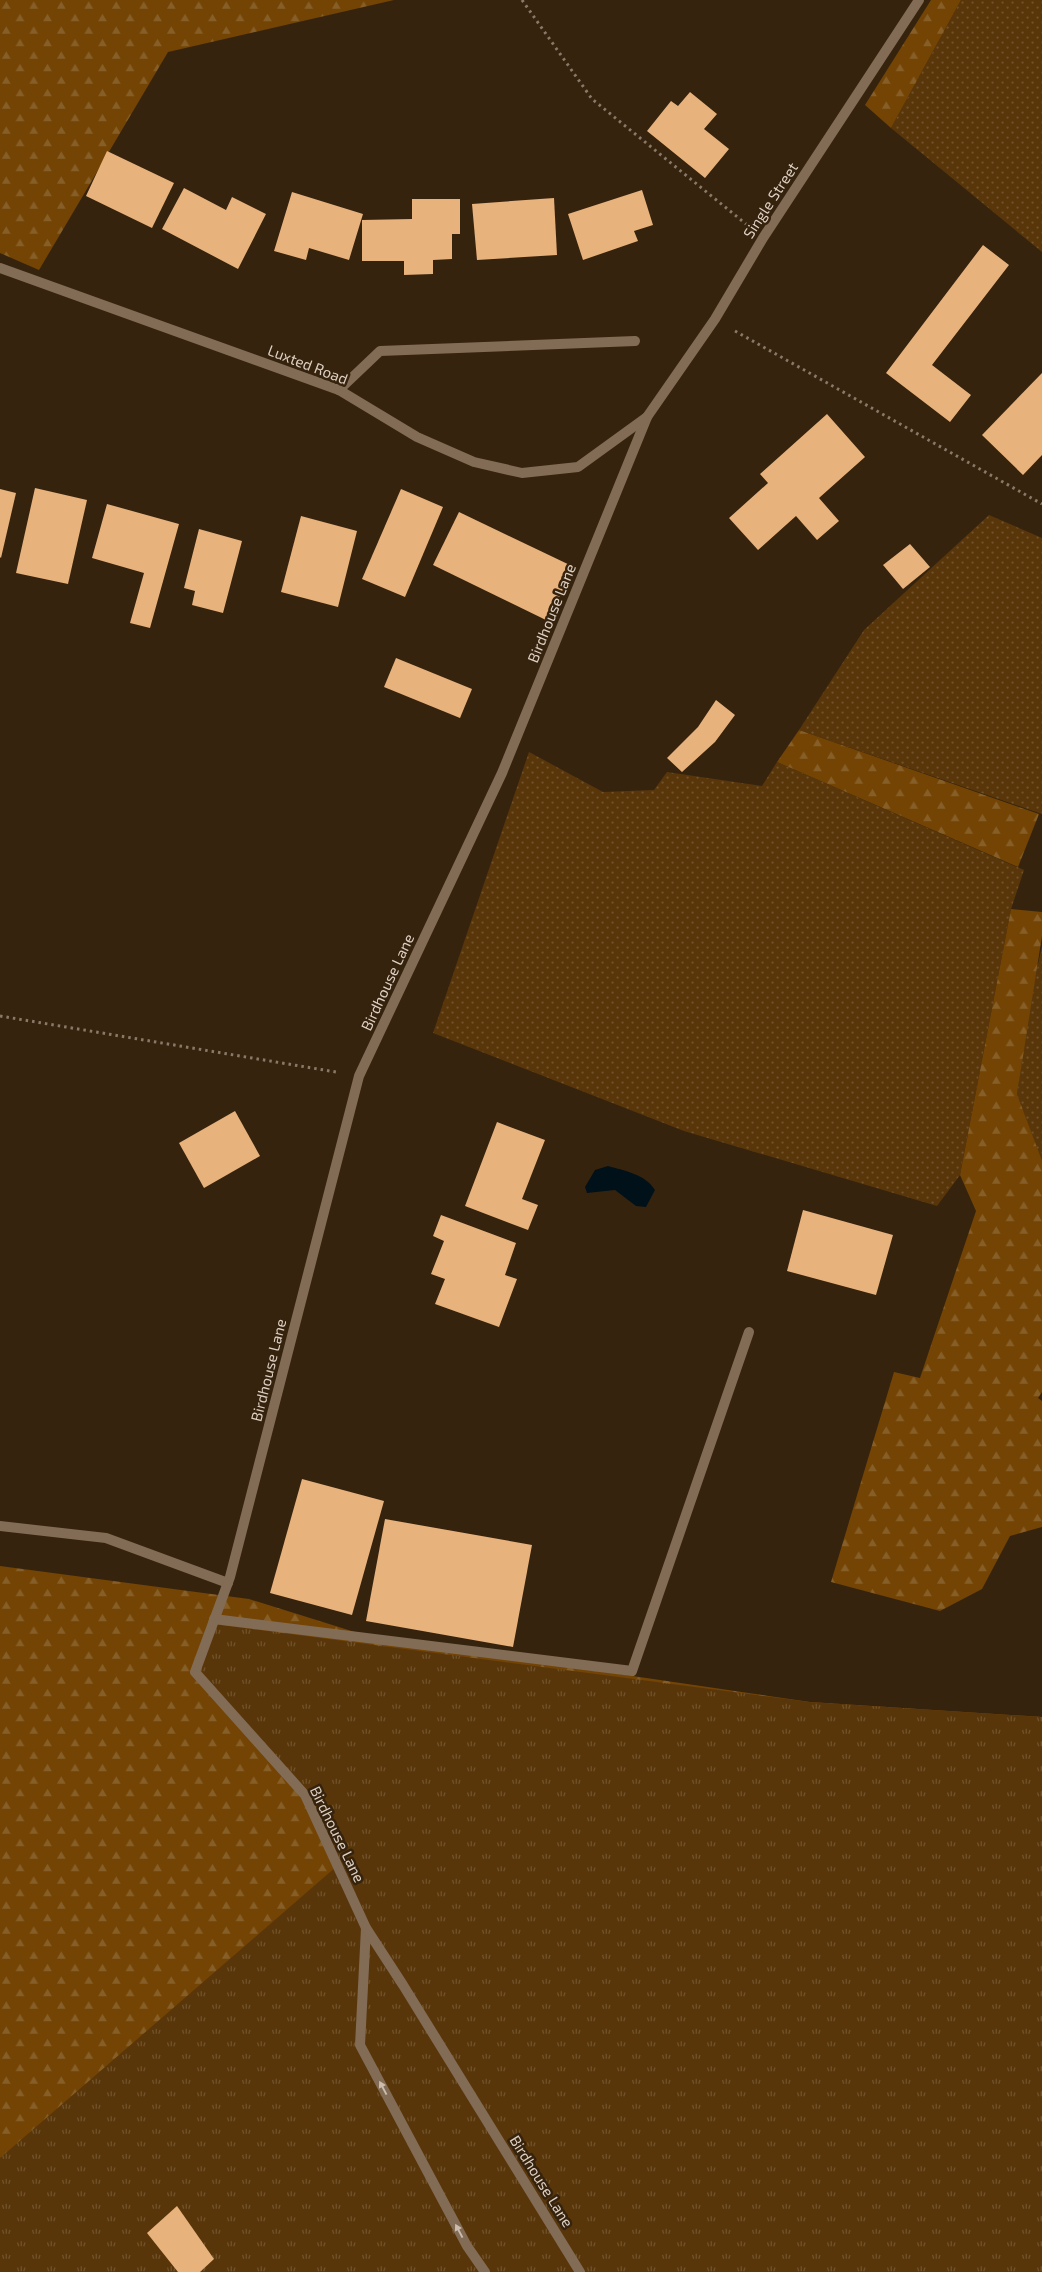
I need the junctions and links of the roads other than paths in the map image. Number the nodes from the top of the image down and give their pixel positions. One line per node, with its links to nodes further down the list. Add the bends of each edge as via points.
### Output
1 (919, 0): 5 (street, Single Street, via 763,238 715,319)
2 (0, 268): 4 (street, Luxted Road)
3 (635, 341): 4 (street, via 380,350)
4 (339, 390): 5 (street, Luxted Road, via 416,436 474,462 522,473 578,467)
5 (647, 417): 8 (street, Birdhouse Lane, via 502,773 359,1076)
6 (749, 1332): 9 (street, via 632,1670)
7 (0, 1526): 8 (street, via 106,1538)
8 (228, 1583): 9 (street, Birdhouse Lane)
9 (214, 1619): 10 (street, Birdhouse Lane, via 195,1672 306,1795)
10 (366, 1928): 11 (street, one-way to 10, via 467,2246 360,2045); 12 (street, Birdhouse Lane)
11 (486, 2272)
12 (580, 2272)

